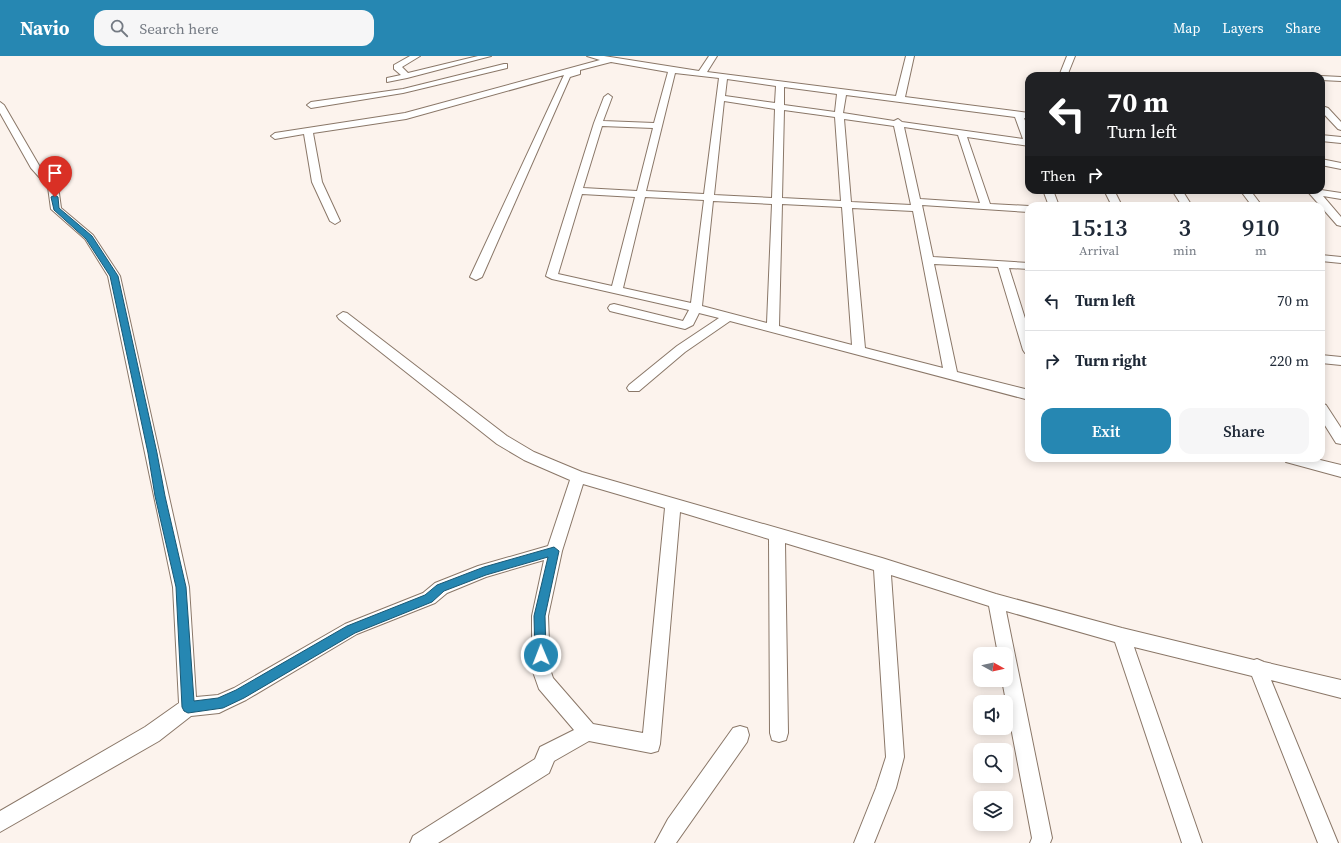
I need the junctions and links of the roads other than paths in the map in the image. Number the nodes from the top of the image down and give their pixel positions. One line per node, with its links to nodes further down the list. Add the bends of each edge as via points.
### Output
1 (416, 56): 15 (street, via 397,67)
2 (487, 56): 11 (street)
3 (591, 56): 7 (street)
4 (713, 56): 13 (street)
5 (910, 56): 24 (street)
6 (1071, 56): 14 (street)
7 (611, 59): 8 (street); 9 (street)
8 (602, 64): 26 (street); 69 (street, via 567,76)
9 (643, 65): 12 (street); 13 (street, via 649,58)
10 (504, 66): 21 (street)
11 (434, 69): 15 (street); 21 (street)
12 (672, 70): 13 (street); 38 (street)
13 (703, 70): 16 (street); 20 (street, via 791,78)
14 (1065, 72)
15 (407, 76): 18 (street)
16 (723, 76): 20 (street); 25 (street)
17 (1325, 78): 19 (street)
18 (390, 80)
19 (1341, 80)
20 (785, 84): 22 (street); 29 (street)
21 (449, 86): 26 (street); 28 (street)
22 (842, 92): 24 (street); 33 (street)
23 (608, 97): 37 (street)
24 (901, 97): 34 (street)
25 (720, 98): 29 (street); 54 (street)
26 (461, 101): 40 (street, via 406,116)
27 (0, 105): 96 (street, via 36,168 53,186 56,209 89,237 114,276 181,587)
28 (311, 105)
29 (779, 105): 33 (street); 55 (street)
30 (1325, 110): 31 (street)
31 (1341, 111)
32 (1325, 112): 39 (street)
33 (839, 114): 36 (street); 57 (street)
34 (1018, 114): 35 (street); 42 (street)
35 (1025, 115)
36 (898, 122): 41 (street); 58 (street)
37 (598, 123): 38 (street); 49 (street)
38 (658, 126): 52 (street)
39 (1341, 127)
40 (308, 132): 43 (street); 62 (street, via 317,182)
41 (961, 132): 46 (street); 59 (street)
42 (1025, 132)
43 (275, 136)
44 (1325, 138): 45 (street)
45 (1341, 140)
46 (1025, 142)
47 (1325, 163): 48 (street)
48 (1341, 166)
49 (578, 192): 52 (street); 70 (street, via 552,276)
50 (1312, 194): 56 (street)
51 (1325, 194): 53 (street)
52 (640, 195): 54 (street); 70 (street)
53 (1341, 196)
54 (709, 198): 55 (street); 72 (street)
55 (776, 201): 57 (street); 75 (street)
56 (1320, 202)
57 (847, 205): 58 (street); 77 (street)
58 (916, 205): 59 (street); 65 (street)
59 (986, 206): 61 (street)
60 (1325, 207): 63 (street)
61 (1025, 209)
62 (335, 221)
63 (1341, 223)
64 (1325, 258): 66 (street)
65 (928, 260): 67 (street); 80 (street)
66 (1341, 260)
67 (1002, 264): 68 (street); 76 (street)
68 (1025, 266)
69 (476, 277)
70 (617, 289): 72 (street)
71 (614, 308): 72 (street, via 685,324 689,322)
72 (696, 308): 74 (street)
73 (343, 316): 87 (street, via 502,440 529,456)
74 (728, 317): 75 (street); 81 (street, via 681,349)
75 (773, 329): 77 (street)
76 (1025, 337)
77 (859, 352): 80 (street)
78 (1325, 359): 79 (street)
79 (1341, 361)
80 (951, 375): 82 (street)
81 (634, 388)
82 (1025, 394)
83 (1325, 414): 84 (street)
84 (1341, 439)
85 (1306, 462): 86 (street)
86 (1341, 471)
87 (578, 476): 88 (street); 90 (street)
88 (673, 505): 89 (street); 97 (street, via 651,744)
89 (777, 535): 91 (street); 98 (street)
90 (554, 551): 96 (street, via 484,571 441,588 428,598 351,629 219,704); 97 (street, via 540,616 541,669 545,683)
91 (882, 565): 92 (street); 103 (street, via 895,758)
92 (996, 601): 93 (street); 104 (street, via 1042,838)
93 (1122, 636): 94 (street); 105 (street)
94 (1257, 667): 95 (street); 106 (street)
95 (1341, 689)
96 (188, 707): 100 (street, via 152,734)
97 (588, 732): 101 (street, via 547,754 542,766)
98 (779, 733)
99 (740, 735): 102 (street)
100 (0, 822)
101 (420, 843)
102 (665, 843)
103 (864, 843)
104 (1040, 843)
105 (1192, 843)
106 (1328, 843)

